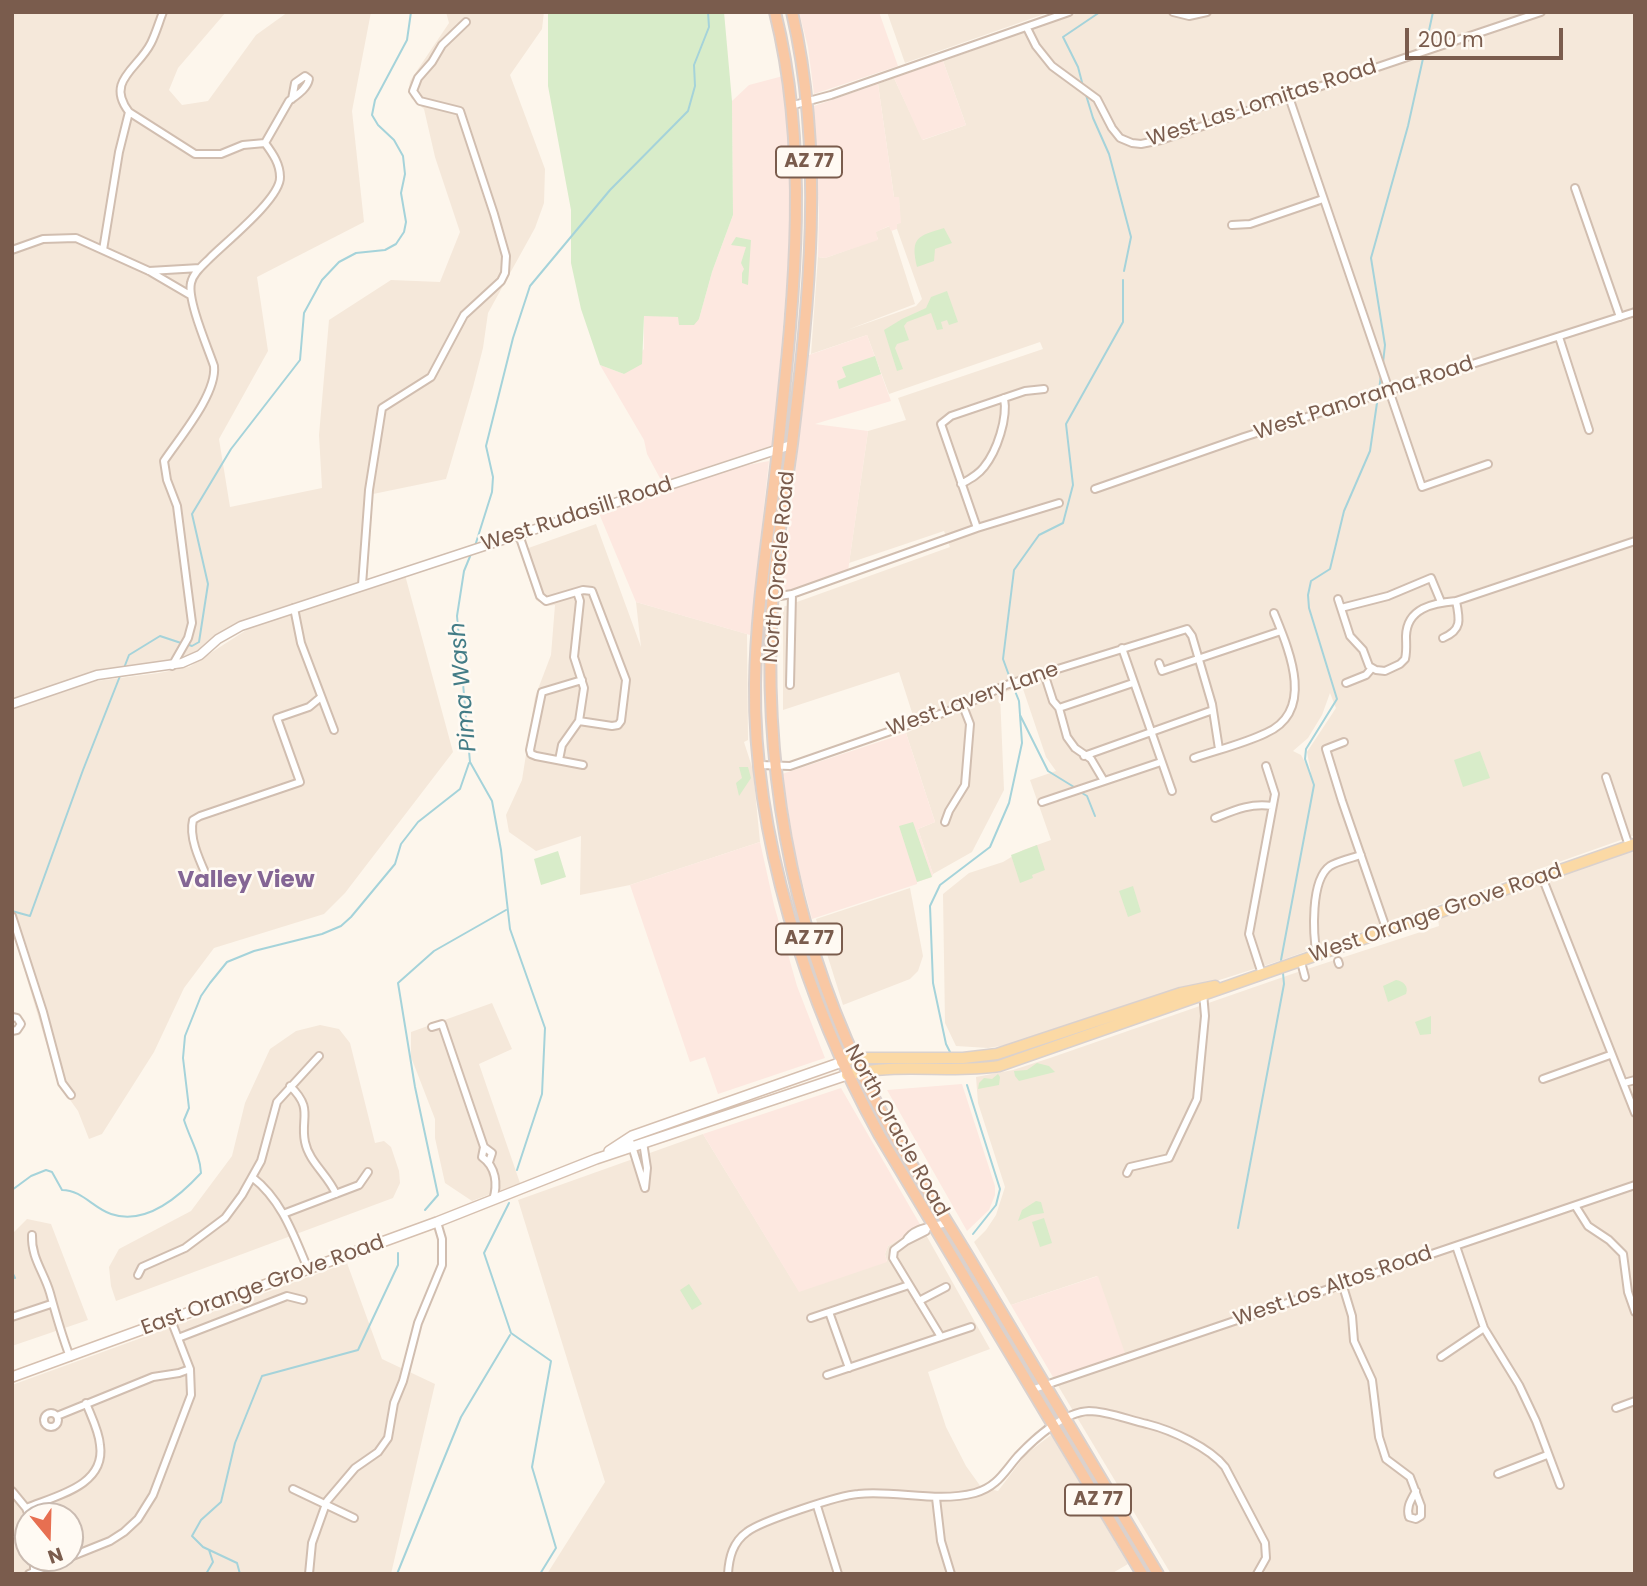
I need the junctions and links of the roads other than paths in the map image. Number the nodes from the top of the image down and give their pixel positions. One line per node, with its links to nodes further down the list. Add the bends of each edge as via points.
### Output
1 (163, 12): 14 (street, via 151,44 122,80 122,102)
2 (775, 12): 13 (highway, North Oracle Road / AZ 77)
3 (792, 12): 12 (highway, North Oracle Road / AZ 77)
4 (1069, 12): 9 (street)
5 (1173, 12): 6 (street, via 1189,16)
6 (1207, 12)
7 (1541, 12): 10 (street, West Las Lomitas Road)
8 (466, 22): 42 (street, via 442,45 413,90 420,101 460,111 502,240 505,273 464,316 432,377 382,408 369,490)
9 (1027, 28): 10 (street, West Las Lomitas Road, via 1052,66 1093,94 1115,133 1132,143 1150,143); 12 (street)
10 (1289, 97): 17 (street)
11 (292, 99): 15 (street)
12 (805, 102): 13 (street); 25 (highway, North Oracle Road / AZ 77, via 810,207)
13 (790, 106): 24 (highway, North Oracle Road / AZ 77, via 797,194)
14 (130, 113): 15 (street, via 195,154 221,154); 20 (street)
15 (265, 143): 21 (street, via 277,160 279,187)
16 (1575, 188): 27 (street)
17 (1323, 199): 18 (street, via 1250,225); 30 (street)
18 (1232, 225)
19 (12, 250): 20 (street, via 57,237 76,238)
20 (103, 250): 22 (street)
21 (200, 268): 22 (street); 23 (street, via 191,281)
22 (149, 271): 23 (street)
23 (190, 295): 54 (street, via 215,377 164,461 177,506 192,623)
24 (793, 310): 25 (highway); 34 (highway, North Oracle Road / AZ 77)
25 (806, 311): 33 (highway, North Oracle Road / AZ 77)
26 (1635, 312): 27 (street, West Panorama Road)
27 (1620, 317): 28 (street, West Panorama Road)
28 (1559, 337): 30 (street, West Panorama Road); 32 (street)
29 (1044, 389): 31 (street)
30 (1387, 391): 35 (street, via 1422,487); 37 (street, West Panorama Road)
31 (1004, 398): 36 (street, via 1005,422 986,465); 36 (street, via 941,420)
32 (1589, 430)
33 (791, 445): 34 (street, West Rudasill Road); 46 (highway, North Oracle Road / AZ 77)
34 (778, 450): 40 (street, West Rudasill Road); 45 (highway, North Oracle Road / AZ 77)
35 (1488, 464)
36 (961, 484): 39 (street)
37 (1095, 489)
38 (1059, 503): 39 (street)
39 (977, 528): 44 (street)
40 (519, 535): 42 (street, West Rudasill Road); 43 (street, via 540,596 546,601)
41 (1635, 541): 48 (street)
42 (362, 585): 50 (street, West Rudasill Road)
43 (577, 592): 63 (street, via 574,657); 72 (street, via 592,591 626,680 618,725)
44 (792, 594): 46 (street); 66 (street)
45 (760, 596): 46 (street); 82 (highway, North Oracle Road / AZ 77, via 755,686)
46 (774, 597): 83 (highway, North Oracle Road / AZ 77)
47 (1338, 599): 51 (street)
48 (1456, 601): 49 (street); 55 (street, via 1458,626)
49 (1441, 603): 51 (street, via 1431,578); 61 (street, via 1418,610 1410,620 1405,659 1400,664 1385,671)
50 (295, 608): 57 (street, West Rudasill Road, via 241,626); 67 (street, via 301,643)
51 (1342, 608): 61 (street, via 1350,636)
52 (1274, 613): 53 (street)
53 (1281, 631): 58 (street); 76 (street, via 1296,690 1293,707 1268,733)
54 (189, 636): 57 (street, via 188,650); 60 (street)
55 (1443, 638)
56 (1122, 648): 58 (street, West Lavery Lane, via 1186,629); 62 (street, West Lavery Lane); 64 (street)
57 (199, 656): 60 (street, West Rudasill Road)
58 (1198, 659): 59 (street, via 1163,671); 71 (street)
59 (1159, 663)
60 (172, 666): 68 (street, West Rudasill Road, via 97,675)
61 (1372, 668): 65 (street)
62 (1044, 673): 69 (street, West Lavery Lane); 70 (street)
63 (582, 680): 72 (street); 79 (street, via 542,692 539,701 531,754)
64 (1133, 683): 70 (street); 74 (street)
65 (1346, 683)
66 (790, 685)
67 (321, 697): 73 (street); 95 (street, via 277,718 300,782 193,821 198,854)
68 (12, 704)
69 (963, 706): 83 (street, West Lavery Lane, via 790,766); 91 (street, via 970,724 965,785)
70 (1059, 708): 77 (street, via 1068,737)
71 (1213, 710): 74 (street); 76 (street)
72 (579, 720): 79 (street, via 562,745)
73 (334, 730)
74 (1151, 732): 77 (street); 80 (street)
75 (1344, 742): 93 (street, via 1326,748)
76 (1219, 749): 78 (street)
77 (1084, 755): 86 (street)
78 (1194, 758)
79 (559, 760): 81 (street)
80 (1161, 762): 86 (street); 87 (street)
81 (583, 765)
82 (760, 765): 83 (street, West Lavery Lane); 109 (highway, North Oracle Road / AZ 77, via 793,930)
83 (774, 766): 108 (highway, North Oracle Road / AZ 77, via 805,926)
84 (1266, 766): 89 (street, via 1275,794)
85 (1606, 777): 92 (street)
86 (1104, 781): 88 (street)
87 (1172, 791)
88 (1042, 802)
89 (1272, 806): 90 (street, via 1242,807); 100 (street, via 1249,934)
90 (1215, 818)
91 (945, 822)
92 (1632, 845): 94 (main road, West Orange Grove Road)
93 (1361, 855): 97 (street); 98 (street, via 1329,867 1323,874 1313,911)
94 (1542, 877): 97 (main road, West Orange Grove Road); 106 (street)
95 (210, 884)
96 (12, 916): 116 (street, via 62,1083)
97 (1388, 932): 98 (main road, West Orange Grove Road)
98 (1317, 956): 99 (main road, West Orange Grove Road)
99 (1301, 962): 100 (main road, West Orange Grove Road); 101 (street)
100 (1262, 974): 102 (main road, West Orange Grove Road)
101 (1306, 977)
102 (1202, 992): 108 (main road, West Orange Grove Road, via 997,1054); 110 (main road, West Orange Grove Road, via 999,1066); 122 (street, via 1205,1016 1197,1099 1169,1158 1130,1167)
103 (12, 1017): 105 (street, via 21,1024)
104 (432, 1027): 124 (street, via 442,1024 484,1147 482,1157 489,1162)
105 (12, 1031)
106 (1610, 1055): 112 (street); 114 (street)
107 (319, 1056): 115 (street)
108 (855, 1058): 109 (main road, West Orange Grove Road); 110 (highway, North Oracle Road / AZ 77)
109 (842, 1062): 111 (highway, North Oracle Road / AZ 77); 118 (main road, West Orange Grove Road)
110 (861, 1072): 111 (main road, West Orange Grove Road); 132 (highway, North Oracle Road / AZ 77)
111 (848, 1075): 120 (main road, West Orange Grove Road); 133 (highway, North Oracle Road / AZ 77)
112 (1543, 1079)
113 (1635, 1080): 114 (street)
114 (1624, 1083): 117 (street)
115 (290, 1086): 123 (street, via 277,1102); 127 (street, via 303,1101 309,1155)
116 (71, 1095)
117 (1635, 1113)
118 (641, 1133): 119 (main road, West Orange Grove Road); 120 (street)
119 (631, 1143): 120 (main road, West Orange Grove Road); 120 (street, via 645,1188); 126 (main road, West Orange Grove Road)
120 (643, 1143)
121 (368, 1172): 127 (street, via 359,1185)
122 (1127, 1173)
123 (252, 1177): 130 (street, via 268,1189); 137 (street, via 224,1222 184,1248 142,1267)
124 (497, 1183): 126 (street); 128 (street)
125 (1635, 1185): 129 (street, West Los Altos Road)
126 (514, 1192): 128 (main road, East Orange Grove Road)
127 (336, 1194): 130 (street)
128 (493, 1200): 131 (main road, East Orange Grove Road)
129 (1576, 1206): 135 (street, West Los Altos Road); 145 (street, via 1588,1226 1623,1254)
130 (283, 1214): 136 (street)
131 (437, 1222): 136 (main road, East Orange Grove Road); 174 (street, via 442,1265 418,1322 388,1438 344,1479)
132 (947, 1223): 133 (street); 159 (highway, North Oracle Road / AZ 77)
133 (930, 1227): 139 (street, via 909,1235 894,1251 895,1262); 160 (highway, North Oracle Road / AZ 77)
134 (32, 1235): 143 (street, via 32,1251)
135 (1455, 1246): 138 (street, West Los Altos Road); 150 (street)
136 (308, 1269): 148 (main road, East Orange Grove Road)
137 (138, 1275)
138 (1342, 1283): 159 (street, West Los Altos Road); 171 (street, via 1354,1341 1372,1380 1386,1459 1410,1477)
139 (909, 1285): 142 (street); 144 (street)
140 (946, 1287): 142 (street)
141 (303, 1300): 152 (street, via 287,1296)
142 (919, 1301): 151 (street)
143 (51, 1304): 146 (street); 153 (street)
144 (829, 1312): 147 (street); 155 (street)
145 (1635, 1312)
146 (12, 1317)
147 (811, 1318)
148 (171, 1320): 152 (street); 153 (main road, East Orange Grove Road)
149 (971, 1327): 151 (street)
150 (1484, 1328): 154 (street); 167 (street, via 1519,1385)
151 (941, 1337): 155 (street)
152 (178, 1338): 156 (street)
153 (70, 1357): 158 (main road, East Orange Grove Road)
154 (1441, 1357)
155 (849, 1368): 157 (street)
156 (190, 1370): 162 (street, via 153,1377); 177 (street, via 191,1395 153,1495 124,1532)
157 (827, 1375)
158 (12, 1377)
159 (1045, 1385): 160 (street, West Los Altos Road); 165 (highway, North Oracle Road / AZ 77)
160 (1031, 1390): 166 (highway, North Oracle Road / AZ 77)
161 (1635, 1401): 163 (street)
162 (86, 1403): 164 (street); 173 (street, via 100,1444 94,1474 79,1486)
163 (1616, 1408)
164 (57, 1416)
165 (1066, 1419): 166 (street); 183 (highway, North Oracle Road / AZ 77); 184 (street, via 1090,1411 1139,1422 1161,1428 1217,1457 1265,1543 1266,1558)
166 (1053, 1426): 172 (street, via 1018,1456 993,1486); 182 (highway, North Oracle Road / AZ 77)
167 (1548, 1455): 168 (street); 169 (street)
168 (1498, 1474)
169 (1560, 1486)
170 (293, 1489): 174 (street)
171 (1416, 1491)
172 (936, 1498): 175 (street, via 859,1493); 181 (street)
173 (40, 1502)
174 (325, 1504): 176 (street); 178 (street, via 312,1543)
175 (817, 1506): 179 (street, via 747,1531 733,1548); 180 (street)
176 (354, 1518)
177 (84, 1552)
178 (309, 1574)
179 (728, 1574)
180 (838, 1574)
181 (951, 1574)
182 (1142, 1574)
183 (1158, 1574)
184 (1256, 1574)

